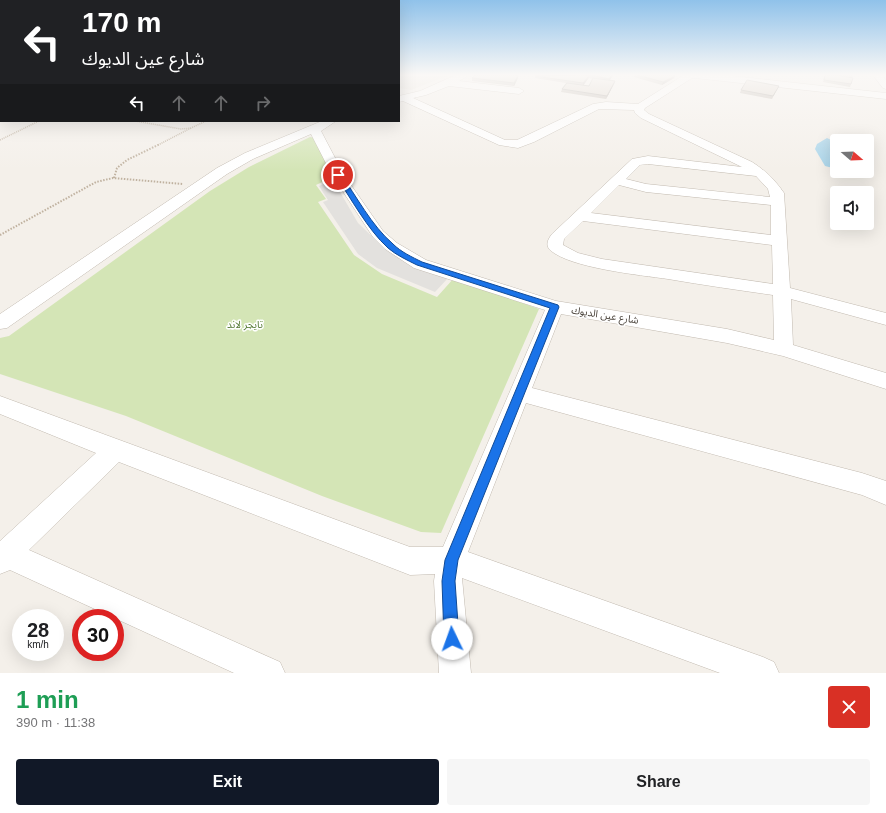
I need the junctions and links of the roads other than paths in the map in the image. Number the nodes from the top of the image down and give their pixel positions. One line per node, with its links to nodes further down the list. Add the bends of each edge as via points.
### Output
1 (421, 106): 2 (street, via 497,140 513,144 530,140)
2 (596, 106)
3 (630, 106): 4 (street)
4 (640, 107): 6 (street, via 639,111 645,116)
5 (324, 124): 12 (street, شارع عين الديوك, via 315,131 338,175 378,234 391,246 420,264); 14 (street, via 249,156 222,171)
6 (761, 173): 7 (street, via 648,160 636,162); 8 (street, via 777,193)
7 (618, 180): 8 (street, via 646,188); 9 (street)
8 (778, 202): 10 (street)
9 (580, 216): 10 (street); 11 (street, via 557,237 555,242 556,247 572,256 601,264)
10 (779, 241): 11 (street)
11 (781, 291): 13 (street); 15 (street)
12 (555, 307): 15 (street, شارع عين الديوك, via 671,326); 17 (street)
13 (886, 320)
14 (0, 323)
15 (784, 349): 16 (street, شارع عين الديوك)
16 (886, 381)
17 (519, 393): 20 (street, via 862,484); 22 (street)
18 (0, 405): 19 (street)
19 (115, 450): 21 (street); 22 (street, via 410,561)
20 (886, 493)
21 (3, 557): 23 (street)
22 (451, 560): 24 (street, via 448,581); 25 (street)
23 (269, 673)
24 (455, 673)
25 (763, 673)

